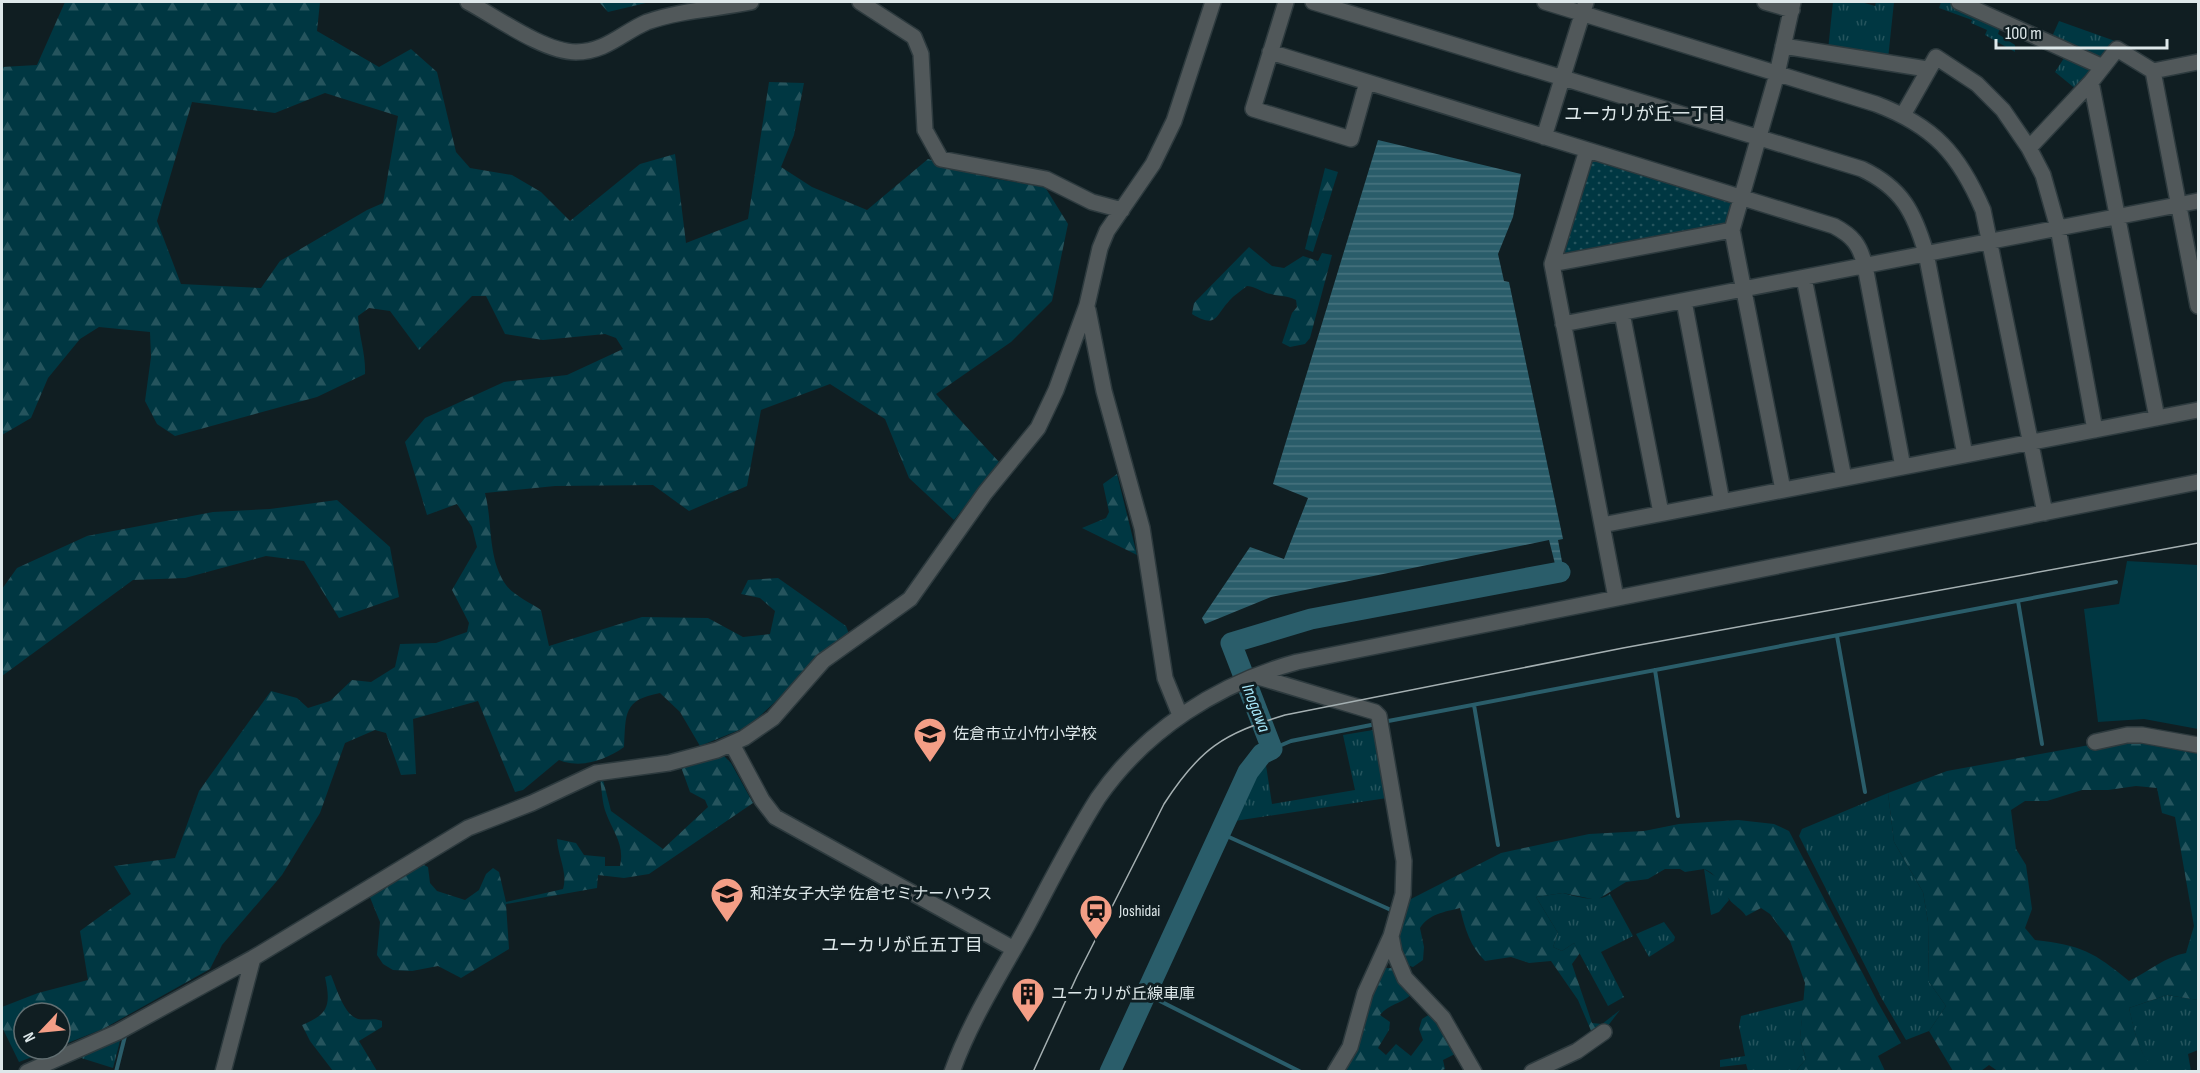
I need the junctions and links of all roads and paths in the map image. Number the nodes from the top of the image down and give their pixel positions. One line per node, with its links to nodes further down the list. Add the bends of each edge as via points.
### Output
1 (468, 2): 2 (street, via 548,46 576,52 613,43 646,23 690,11)
2 (751, 2)
3 (860, 2): 30 (street, via 914,37 921,54 925,130 941,159 1046,179 1092,202)
4 (1213, 2): 30 (street, via 1174,121 1153,164)
5 (1286, 2): 13 (street)
6 (1312, 2): 19 (street)
7 (1545, 2): 11 (street)
8 (1765, 2): 10 (street)
9 (1959, 2): 15 (street)
10 (1792, 6): 12 (street)
11 (1584, 7): 18 (street); 19 (street)
12 (1783, 46): 16 (street); 18 (street)
13 (1270, 52): 20 (street); 20 (street, via 1253,109 1329,133 1351,139)
14 (2199, 62): 17 (street)
15 (2103, 67): 17 (street, via 2117,49); 21 (street)
16 (1927, 69): 22 (street); 25 (street, via 1936,57 1977,84 2003,110)
17 (2152, 71): 29 (street)
18 (1777, 74): 22 (street); 24 (street)
19 (1562, 78): 23 (street); 24 (street)
20 (1367, 82): 23 (street)
21 (2091, 82): 25 (street); 31 (street)
22 (1903, 114): 34 (street, via 1936,137 1957,159 1979,202)
23 (1544, 137): 26 (street)
24 (1759, 139): 27 (street); 35 (street, via 1862,169 1883,181 1911,210)
25 (2030, 148): 32 (street, via 2051,197)
26 (1587, 150): 27 (street); 36 (street)
27 (1743, 198): 33 (street); 37 (street, via 1845,232 1856,242)
28 (2199, 201): 29 (street)
29 (2179, 205): 31 (street); 42 (street)
30 (1122, 210): 41 (street, via 1100,248)
31 (2117, 216): 32 (street); 46 (street)
32 (2058, 228): 34 (street); 47 (street)
33 (1732, 230): 36 (street); 39 (street)
34 (1990, 241): 35 (street); 48 (street)
35 (1926, 254): 37 (street); 49 (street)
36 (1552, 264): 44 (street)
37 (1865, 266): 38 (street); 50 (street)
38 (1804, 278): 39 (street); 51 (street)
39 (1744, 290): 40 (street); 53 (street)
40 (1684, 301): 43 (street); 54 (street)
41 (1087, 305): 60 (street, via 1104,391 1142,528 1163,670); 62 (street, via 1038,428 985,493 910,599 824,661 773,718)
42 (2199, 306)
43 (1622, 313): 44 (street); 55 (street)
44 (1563, 324): 57 (street)
45 (2199, 410): 46 (street)
46 (2157, 418): 47 (street)
47 (2095, 430): 48 (street)
48 (2031, 442): 49 (street); 56 (street)
49 (1965, 454): 50 (street)
50 (1904, 467): 51 (street)
51 (1844, 478): 53 (street)
52 (2199, 482): 56 (street)
53 (1783, 490): 54 (street)
54 (1722, 502): 55 (street)
55 (1661, 513): 57 (street)
56 (2045, 513): 58 (street)
57 (1602, 525): 58 (street)
58 (1616, 598): 59 (street, via 1297,662)
59 (1255, 676): 60 (street); 64 (street, via 1378,714 1404,861 1403,894)
60 (1180, 715): 65 (street, via 1130,760 1099,798)
61 (2095, 742): 63 (street, via 2142,735)
62 (732, 744): 65 (street, via 775,817); 66 (street, via 669,764 596,773 468,828)
63 (2199, 745)
64 (1391, 936): 71 (street, via 1365,993 1350,1047); 72 (street, via 1405,978 1443,1018)
65 (1014, 949): 70 (street)
66 (253, 957): 68 (street, via 118,1032); 69 (street)
67 (1604, 1032): 73 (street, via 1577,1051)
68 (27, 1071)
69 (223, 1071)
70 (952, 1071)
71 (1335, 1071)
72 (1474, 1071)
73 (1532, 1071)

